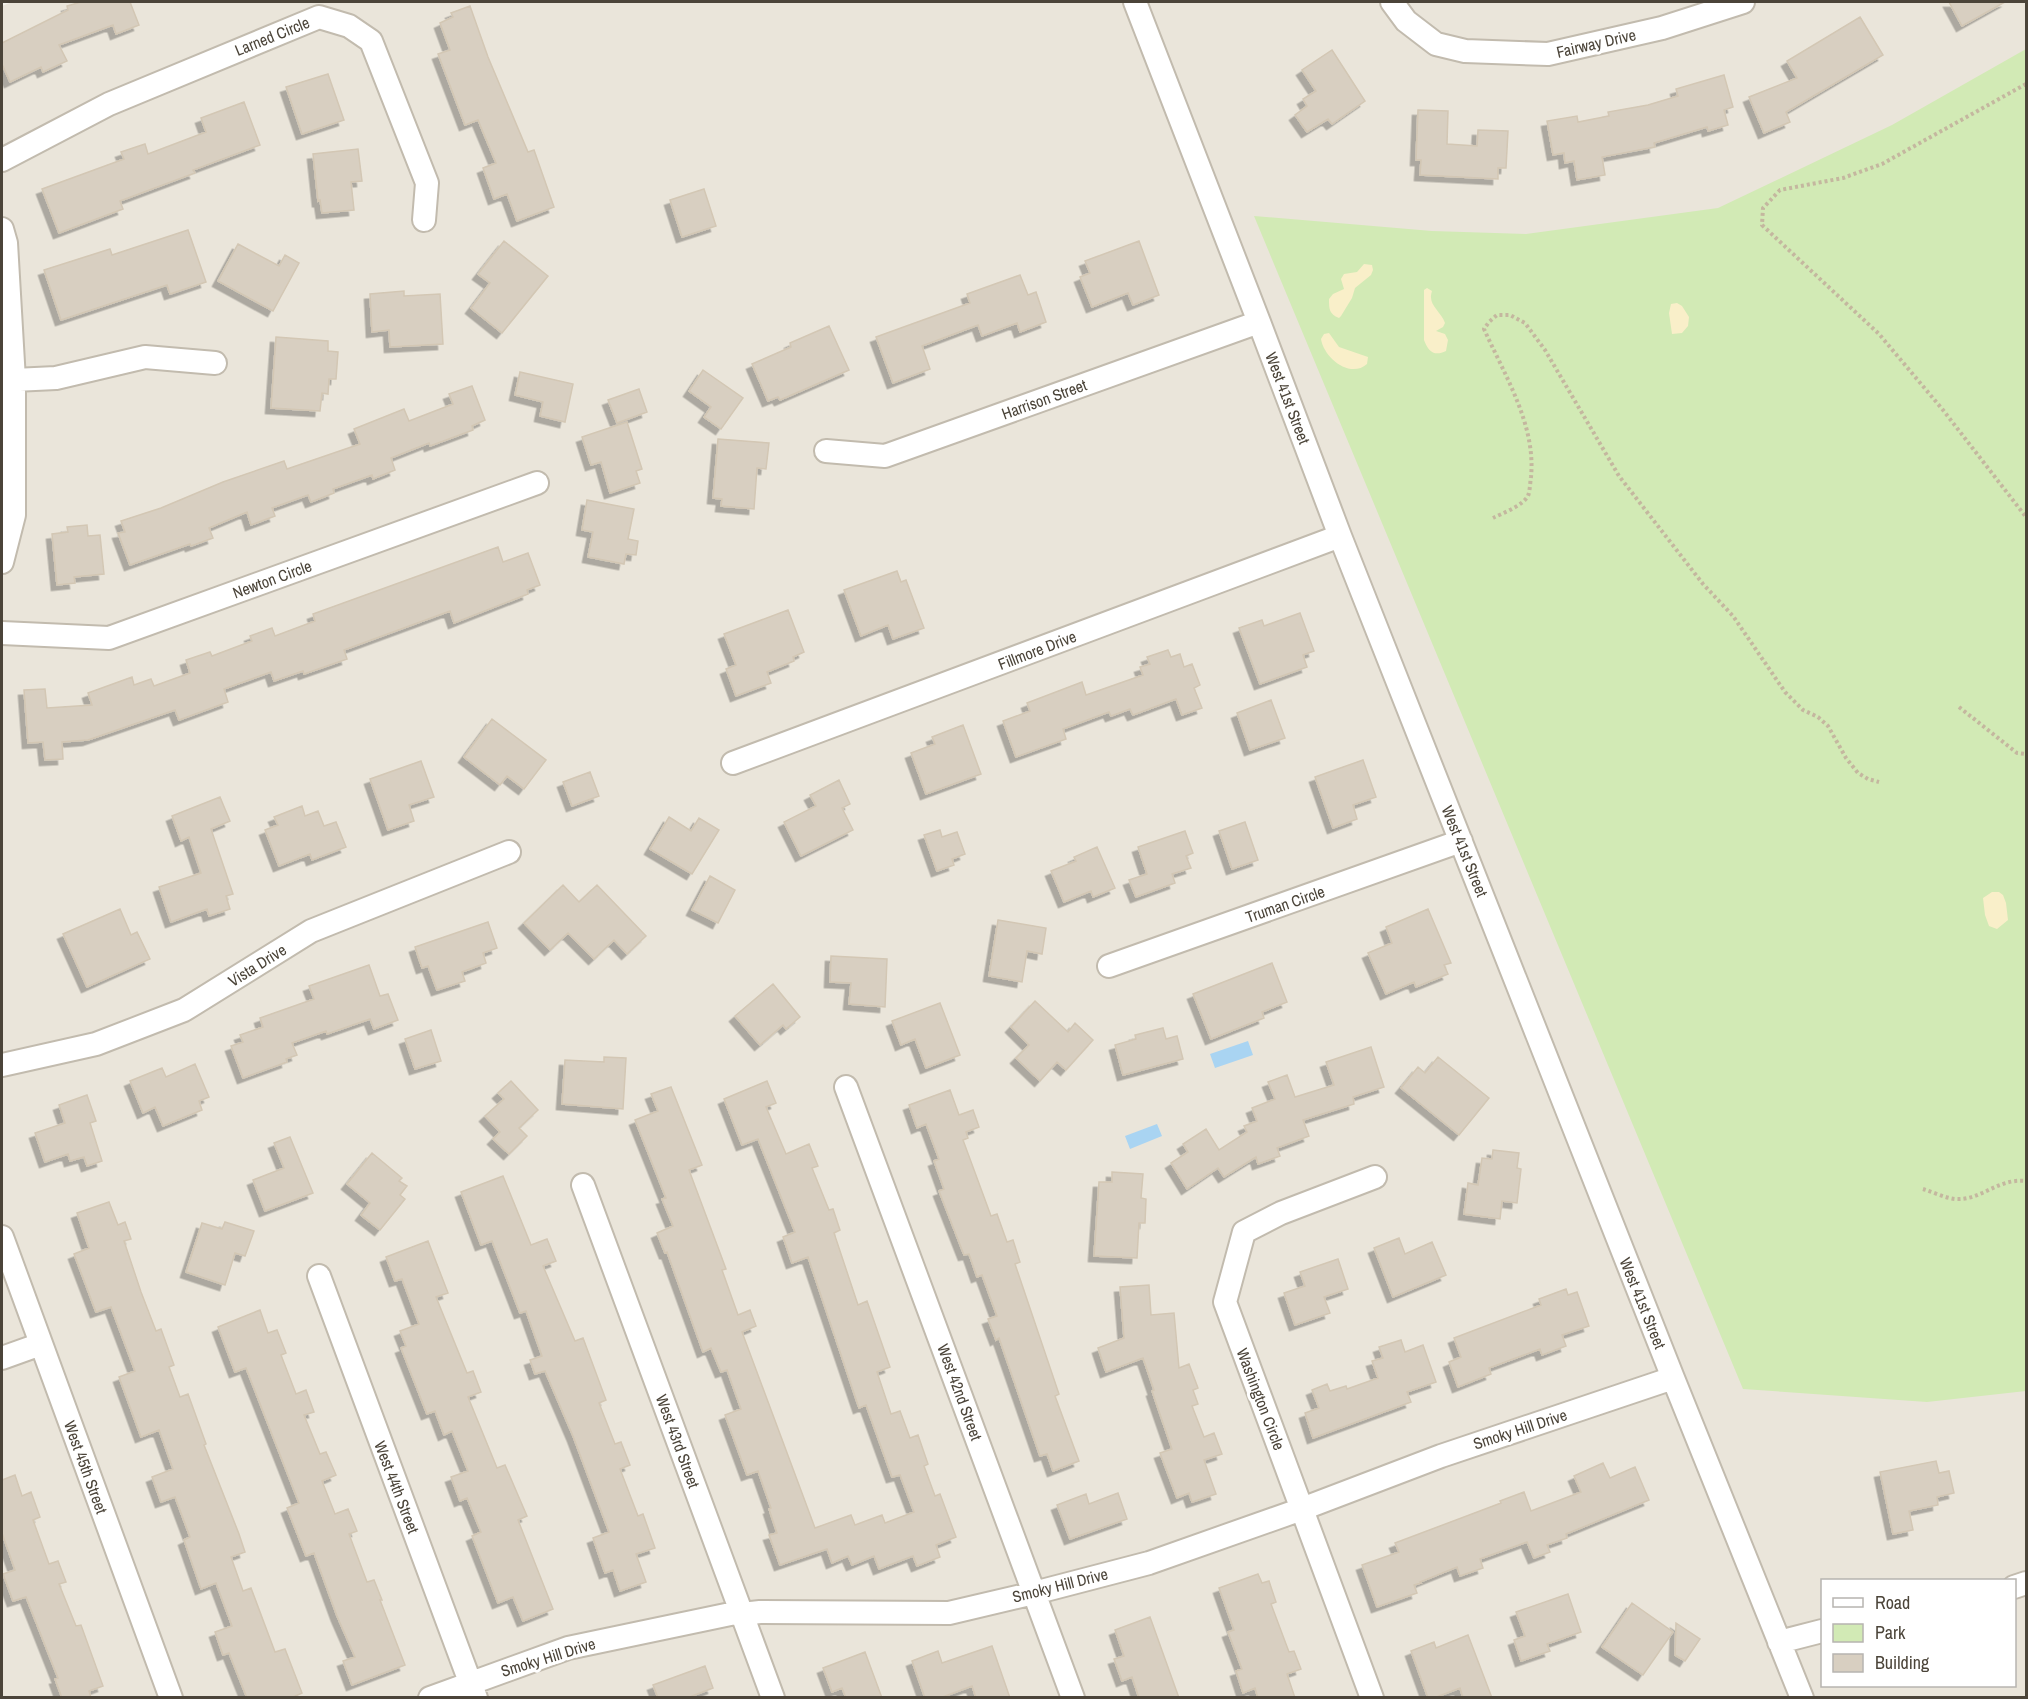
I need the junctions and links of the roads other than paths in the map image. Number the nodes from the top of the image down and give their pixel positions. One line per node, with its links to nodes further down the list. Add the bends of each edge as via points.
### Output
1 (1135, 2): 7 (street, West 41st Street)
2 (1392, 2): 3 (street, Fairway Drive, via 1406,21 1436,44 1465,51 1548,54 1662,28)
3 (1743, 2)
4 (2, 160): 5 (street, Larned Circle, via 109,104 319,17 349,26 371,41 427,183)
5 (424, 220)
6 (2, 229): 9 (street)
7 (1259, 322): 10 (street, Harrison Street, via 885,456); 13 (street, West 41st Street)
8 (215, 363): 9 (street, via 145,357 56,378)
9 (14, 380): 12 (street)
10 (826, 451)
11 (537, 483): 15 (street, Newton Circle, via 108,638)
12 (8, 514): 14 (street)
13 (1340, 536): 16 (street, Fillmore Drive); 17 (street, West 41st Street)
14 (2, 562)
15 (2, 633)
16 (733, 763)
17 (1461, 841): 19 (street, Truman Circle); 28 (street, West 41st Street)
18 (509, 852): 20 (street, Vista Drive, via 311,931 184,1010 96,1044)
19 (1109, 966)
20 (2, 1065)
21 (846, 1087): 30 (street, West 42nd Street)
22 (1375, 1177): 29 (street, Washington Circle, via 1281,1213 1244,1232 1225,1302)
23 (583, 1185): 31 (street, West 43rd Street)
24 (2, 1237): 26 (street, West 45th Street)
25 (319, 1276): 34 (street, West 44th Street)
26 (41, 1344): 27 (street); 35 (street, West 45th Street)
27 (2, 1358)
28 (1673, 1378): 29 (street, Smoky Hill Drive, via 1441,1456); 33 (street, West 41st Street)
29 (1302, 1509): 30 (street, Smoky Hill Drive, via 1149,1563); 39 (street, Washington Circle)
30 (1034, 1593): 31 (street, Smoky Hill Drive, via 949,1613); 38 (street, West 42nd Street)
31 (742, 1614): 34 (street, Smoky Hill Drive, via 568,1647); 37 (street, West 43rd Street)
32 (1821, 1631): 33 (street)
33 (1779, 1642): 40 (street, West 41st Street)
34 (474, 1690): 36 (street, Smoky Hill Drive)
35 (171, 1698)
36 (430, 1698)
37 (772, 1698)
38 (1073, 1698)
39 (1372, 1698)
40 (1802, 1698)

